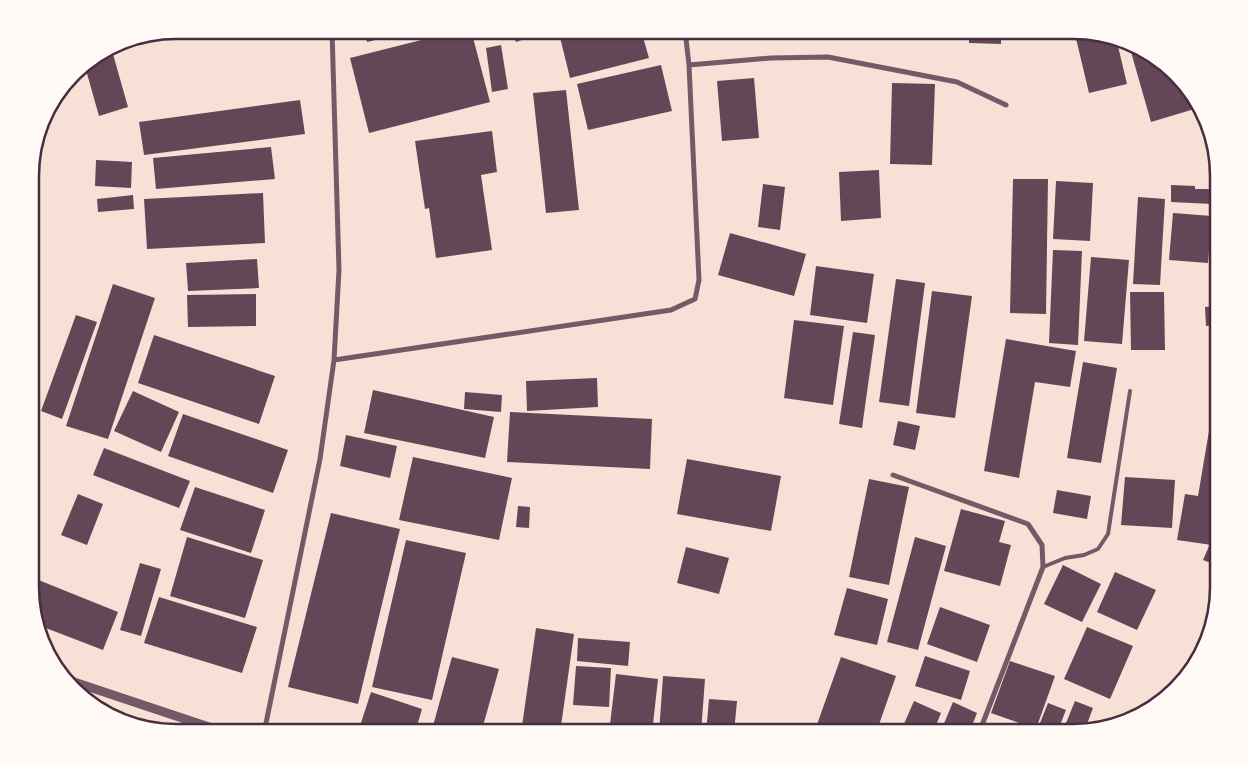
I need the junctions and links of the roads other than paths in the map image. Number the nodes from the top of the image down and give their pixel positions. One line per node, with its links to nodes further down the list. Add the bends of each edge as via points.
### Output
1 (332, 39): 5 (street, via 339,270)
2 (686, 39): 3 (street)
3 (689, 65): 4 (street, via 828,57 957,82); 5 (street, via 699,280 695,299 671,310)
4 (1006, 105)
5 (334, 360): 11 (street, via 320,459)
6 (1130, 391): 8 (lane, via 1108,534 1098,549)
7 (893, 475): 8 (street, via 1028,524 1042,545)
8 (1043, 567): 12 (street)
9 (79, 684): 10 (street)
10 (200, 724)
11 (266, 724)
12 (982, 724)

